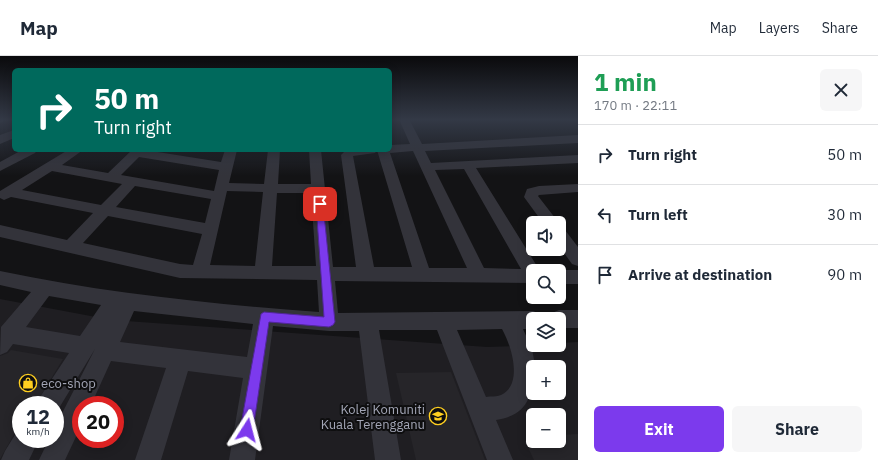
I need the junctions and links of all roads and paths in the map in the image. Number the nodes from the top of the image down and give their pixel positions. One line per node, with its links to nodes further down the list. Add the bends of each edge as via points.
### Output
1 (413, 138): 4 (street)
2 (578, 139): 3 (street)
3 (543, 141): 4 (street); 15 (street)
4 (418, 148): 5 (street); 20 (street)
5 (392, 149)
6 (27, 152): 17 (street)
7 (74, 152): 18 (street)
8 (138, 152): 19 (street); 21 (street)
9 (230, 152): 19 (street)
10 (274, 152): 24 (street)
11 (316, 152): 25 (street)
12 (351, 152): 39 (street, via 347,155)
13 (385, 152): 40 (street)
14 (578, 159): 15 (street)
15 (564, 160): 16 (street)
16 (468, 165): 20 (street); 35 (street)
17 (0, 167)
18 (50, 167): 21 (street); 27 (street)
19 (226, 167): 26 (street)
20 (427, 167): 42 (street)
21 (111, 177): 22 (street)
22 (132, 181): 26 (street); 28 (street)
23 (578, 188): 29 (street, via 532,192 531,196)
24 (270, 189): 25 (street); 26 (street); 37 (street)
25 (318, 189): 38 (street)
26 (220, 192): 30 (street)
27 (4, 195): 28 (street)
28 (104, 210): 30 (street); 33 (street)
29 (546, 216)
30 (210, 230): 36 (street)
31 (0, 231): 33 (street)
32 (566, 243): 34 (street)
33 (70, 247): 36 (street, via 180,271)
34 (578, 259)
35 (526, 264)
36 (200, 272): 37 (street)
37 (263, 273): 38 (street)
38 (337, 274): 39 (street); 53 (street)
39 (366, 274): 40 (street)
40 (423, 275): 42 (street)
41 (526, 275): 42 (street)
42 (479, 276)
43 (566, 277): 44 (street)
44 (578, 277)
45 (0, 278): 46 (street)
46 (44, 288): 47 (street); 56 (street)
47 (122, 300): 48 (street); 57 (street)
48 (264, 317): 53 (street); 59 (street)
49 (566, 319): 50 (street)
50 (578, 319)
51 (508, 320): 52 (street); 55 (street); 61 (street, via 525,359 522,388 516,399 505,406)
52 (526, 320)
53 (329, 322): 54 (street)
54 (368, 322): 55 (street); 67 (street)
55 (444, 322): 61 (street)
56 (4, 340): 57 (street)
57 (95, 348): 58 (street); 60 (street); 64 (street)
58 (180, 360): 59 (street); 65 (street)
59 (256, 369): 66 (street)
60 (55, 396)
61 (479, 409): 68 (street)
62 (21, 448): 63 (street)
63 (14, 460)
64 (52, 460)
65 (148, 460)
66 (242, 460)
67 (388, 460)
68 (500, 460)

